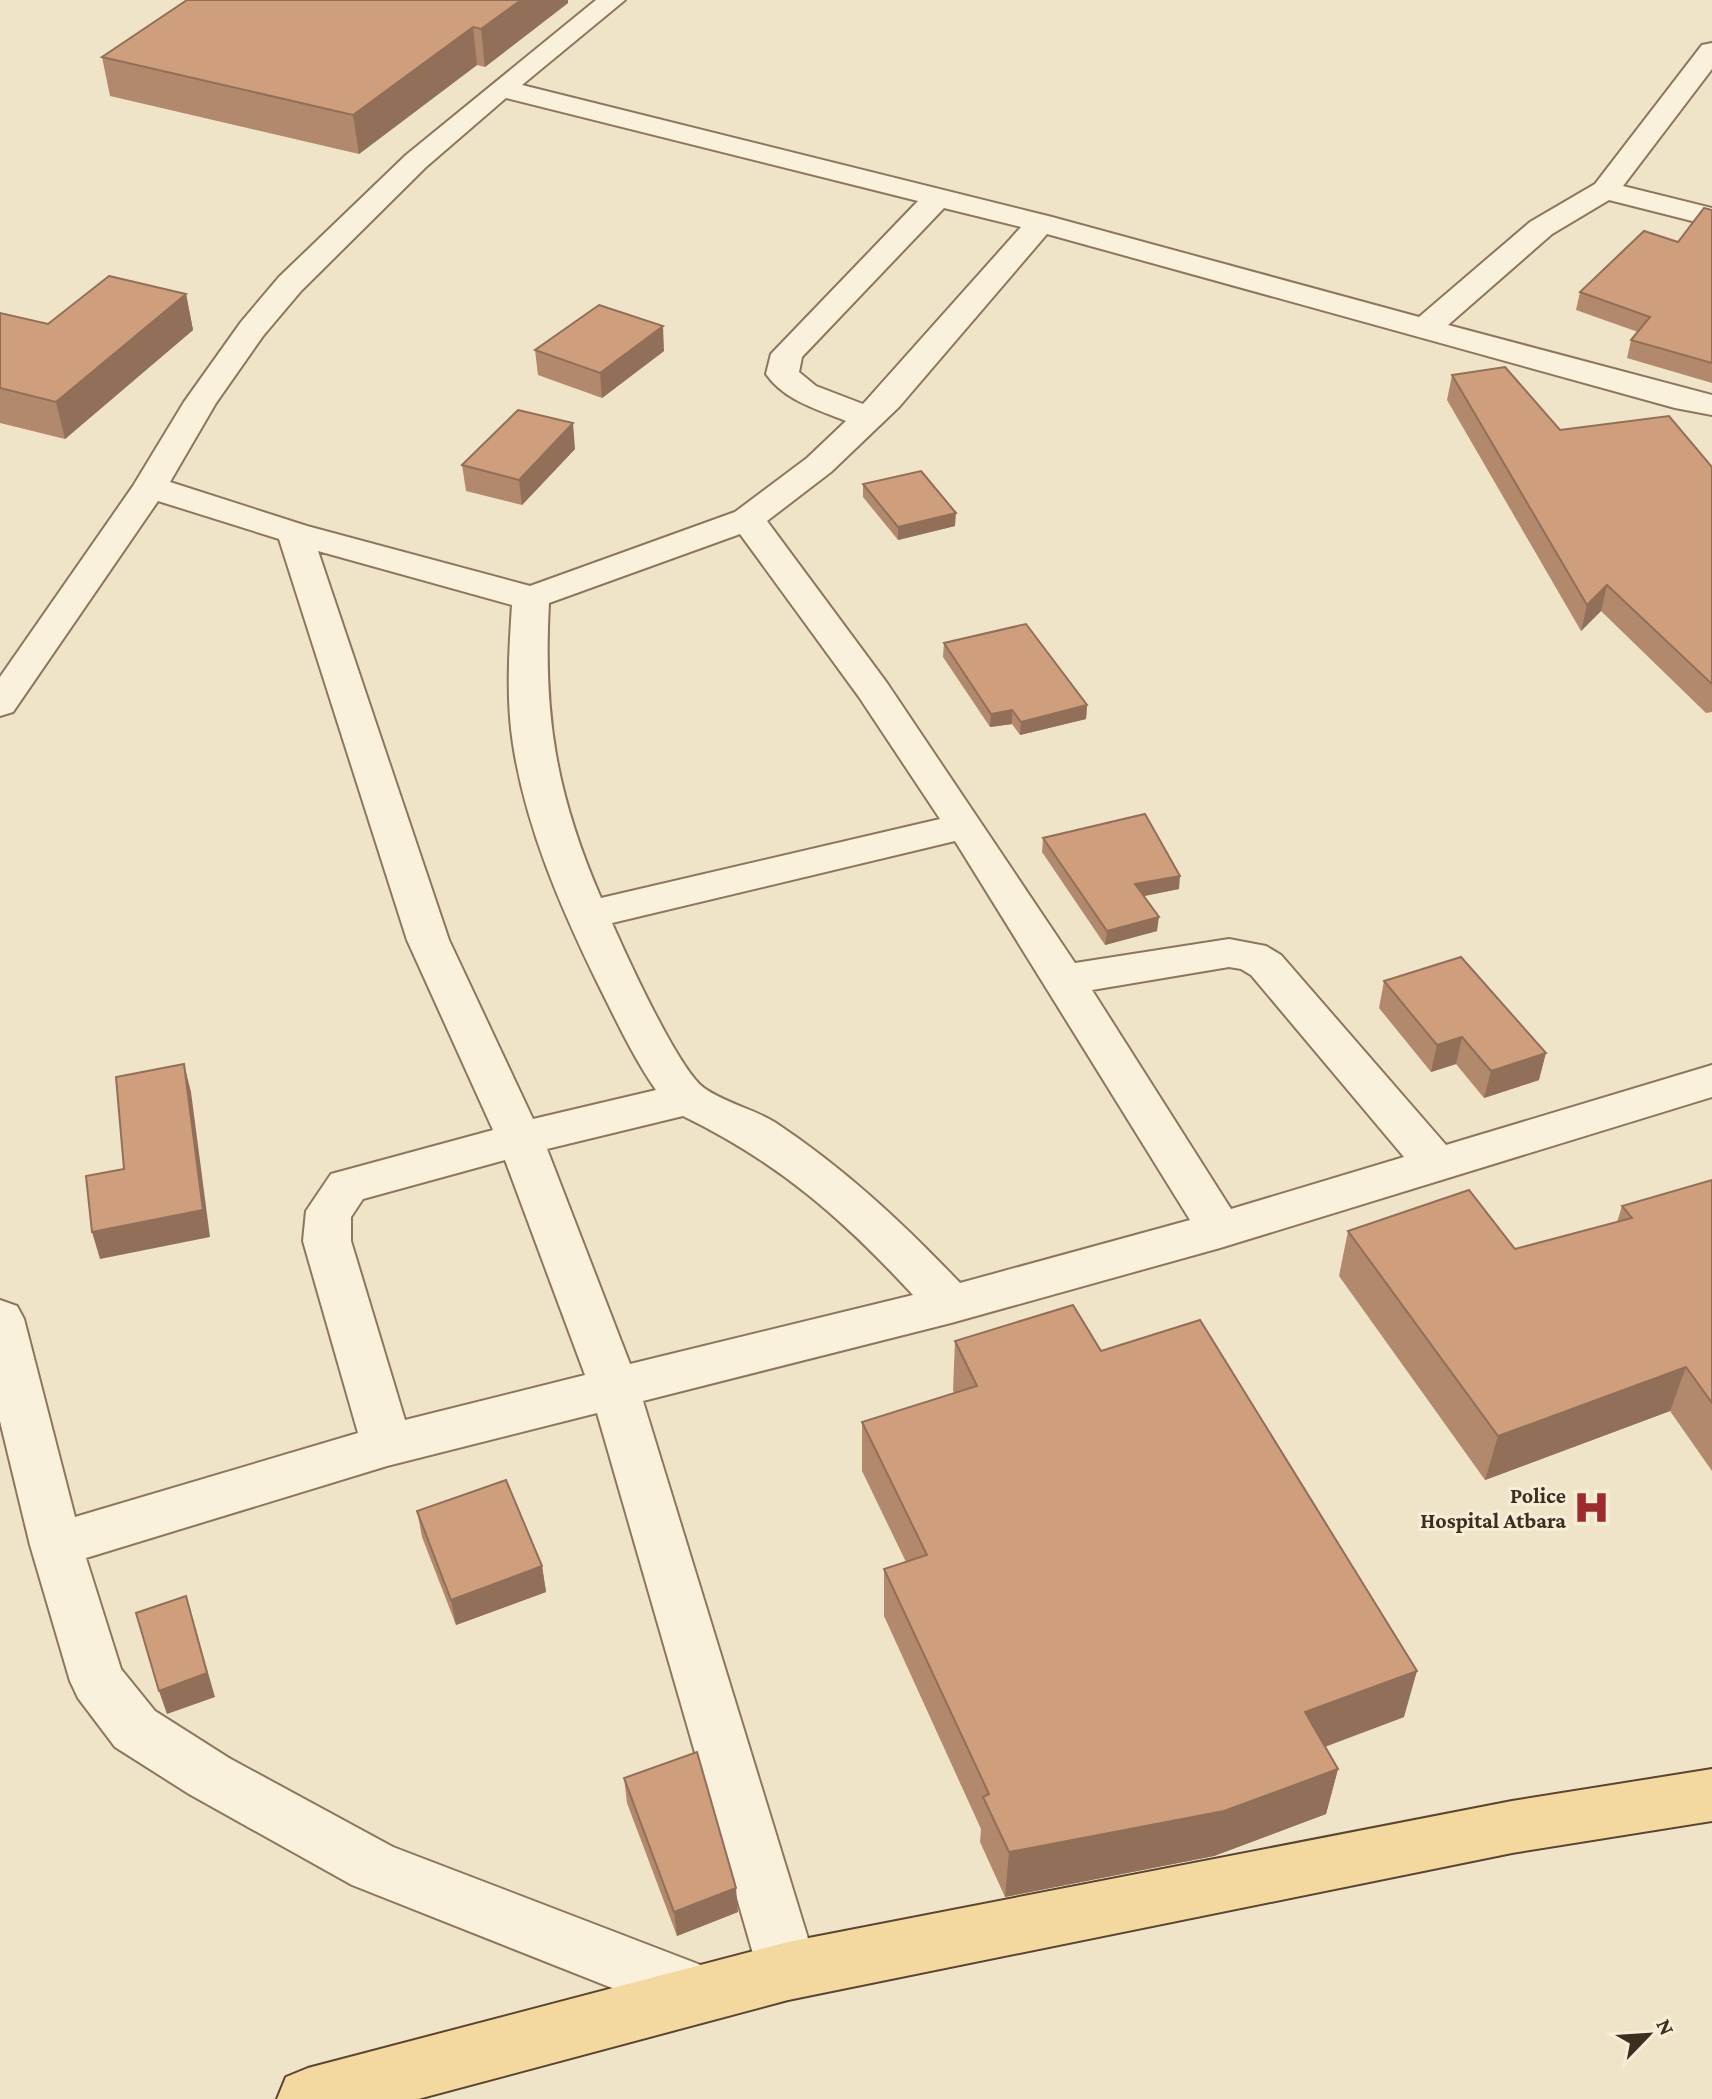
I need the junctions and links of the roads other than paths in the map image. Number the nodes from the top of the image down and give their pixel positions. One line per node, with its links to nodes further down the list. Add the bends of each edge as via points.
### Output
1 (612, 0): 3 (street)
2 (1706, 65): 4 (street)
3 (501, 88): 5 (street); 11 (street, via 416,161 290,284 200,402)
4 (1605, 190): 6 (street); 8 (street, via 1541,228)
5 (938, 197): 7 (street); 10 (street, via 787,354 782,374 804,393)
6 (1712, 217)
7 (1041, 223): 8 (street); 10 (street)
8 (1427, 327): 9 (street)
9 (1712, 405)
10 (869, 418): 12 (street, via 819,465)
11 (150, 487): 13 (street); 15 (street)
12 (747, 519): 14 (street); 16 (street, via 819,611)
13 (295, 533): 14 (street); 21 (street, via 428,940)
14 (531, 597): 17 (street, via 527,664 532,742 557,843)
15 (0, 704)
16 (965, 826): 17 (street); 18 (street)
17 (588, 915): 20 (street, via 659,1061)
18 (1064, 980): 22 (street, via 1229,953 1251,956 1266,965); 23 (street)
19 (1712, 1081): 22 (street)
20 (687, 1099): 21 (street); 24 (street, via 752,1130 808,1167 886,1235)
21 (520, 1139): 26 (street); 27 (street, via 347,1186 325,1217 327,1241)
22 (1435, 1163): 23 (street)
23 (1220, 1230): 24 (street)
24 (951, 1304): 26 (street)
25 (0, 1319): 28 (street)
26 (615, 1389): 27 (street); 30 (street)
27 (387, 1445): 28 (street)
28 (56, 1545): 31 (street, via 97,1681 135,1729 373,1866)
29 (1712, 1795): 30 (main road, via 1512,1827)
30 (788, 1971): 31 (main road)
31 (698, 1993): 32 (main road)
32 (308, 2099)

